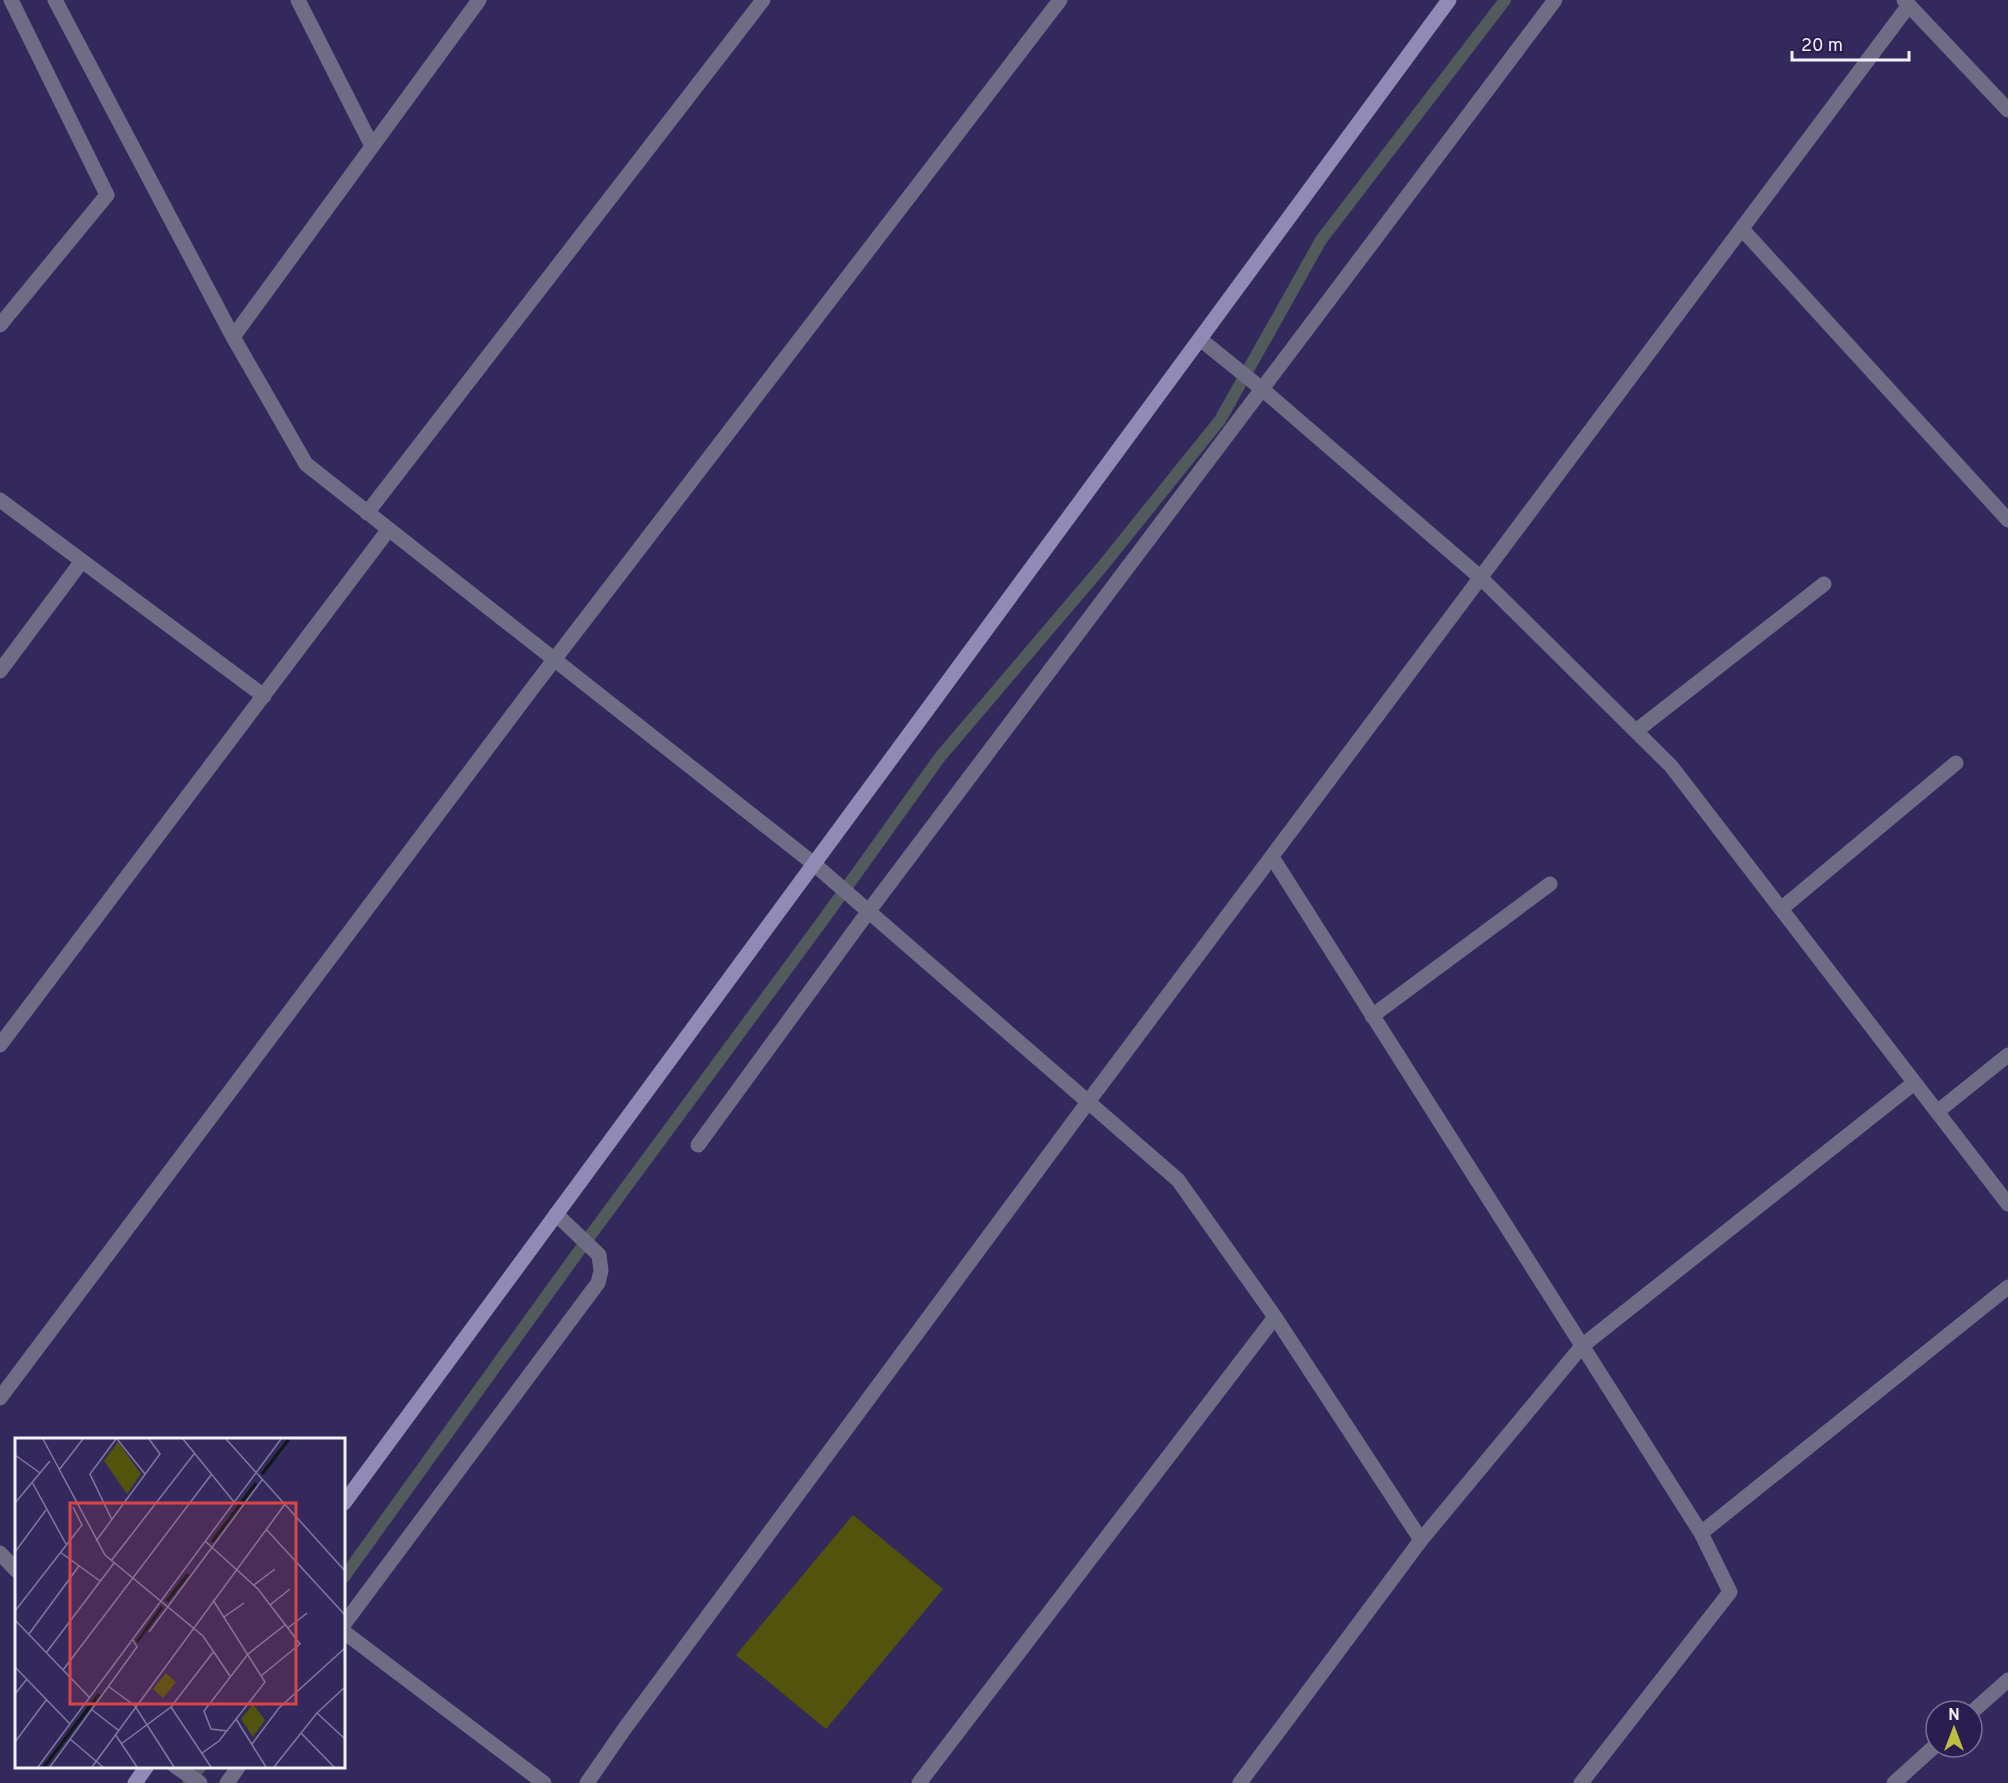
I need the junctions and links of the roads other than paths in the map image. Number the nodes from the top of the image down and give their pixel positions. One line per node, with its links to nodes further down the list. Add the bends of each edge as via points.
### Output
1 (11, 0): 13 (street, via 108,195)
2 (56, 0): 14 (street)
3 (298, 0): 11 (street)
4 (479, 0): 11 (street)
5 (763, 0): 18 (street)
6 (1060, 0): 24 (street)
7 (1449, 0): 15 (street)
8 (1555, 0): 16 (street)
9 (1907, 3): 10 (street); 12 (street)
10 (2008, 110)
11 (372, 146): 14 (street)
12 (1742, 229): 19 (street); 22 (street)
13 (0, 325)
14 (234, 337): 18 (street, via 306,464)
15 (1200, 339): 16 (street); 30 (street)
16 (1262, 389): 22 (street); 33 (street)
17 (0, 500): 21 (street)
18 (367, 513): 20 (street)
19 (2008, 520)
20 (389, 529): 24 (street); 26 (street)
21 (82, 561): 25 (street); 26 (street)
22 (1481, 578): 27 (street); 29 (street)
23 (1824, 584): 27 (street)
24 (555, 660): 30 (street); 46 (street)
25 (0, 671)
26 (264, 696): 35 (street)
27 (1635, 731): 32 (street, via 1671,766)
28 (1956, 763): 32 (street)
29 (1272, 857): 34 (street); 38 (street)
30 (814, 864): 33 (street); 42 (street)
31 (1550, 884): 34 (street)
32 (1781, 909): 37 (street)
33 (868, 912): 38 (street); 40 (street)
34 (1372, 1016): 45 (street)
35 (0, 1045)
36 (2008, 1055): 39 (street)
37 (1914, 1083): 39 (street); 45 (street)
38 (1088, 1102): 44 (street, via 1178,1180); 64 (street)
39 (1937, 1112): 41 (street)
40 (699, 1145)
41 (2008, 1204)
42 (556, 1214): 47 (street); 52 (street, via 599,1255 598,1283)
43 (2008, 1287): 48 (street)
44 (1275, 1317): 49 (street); 65 (street)
45 (1582, 1346): 48 (street); 49 (street)
46 (0, 1398)
47 (345, 1502)
48 (1701, 1533): 67 (street, via 1730,1592)
49 (1421, 1540): 66 (street)
50 (0, 1553): 51 (street)
51 (15, 1569)
52 (345, 1623)
53 (345, 1633): 63 (street)
54 (2008, 1680): 55 (street)
55 (1984, 1702)
56 (1924, 1756): 68 (street)
57 (146, 1768): 60 (street)
58 (177, 1768): 61 (street)
59 (238, 1768): 62 (street)
60 (135, 1783)
61 (200, 1783)
62 (227, 1783)
63 (544, 1783)
64 (586, 1783)
65 (919, 1783)
66 (1240, 1783)
67 (1581, 1783)
68 (1894, 1783)

